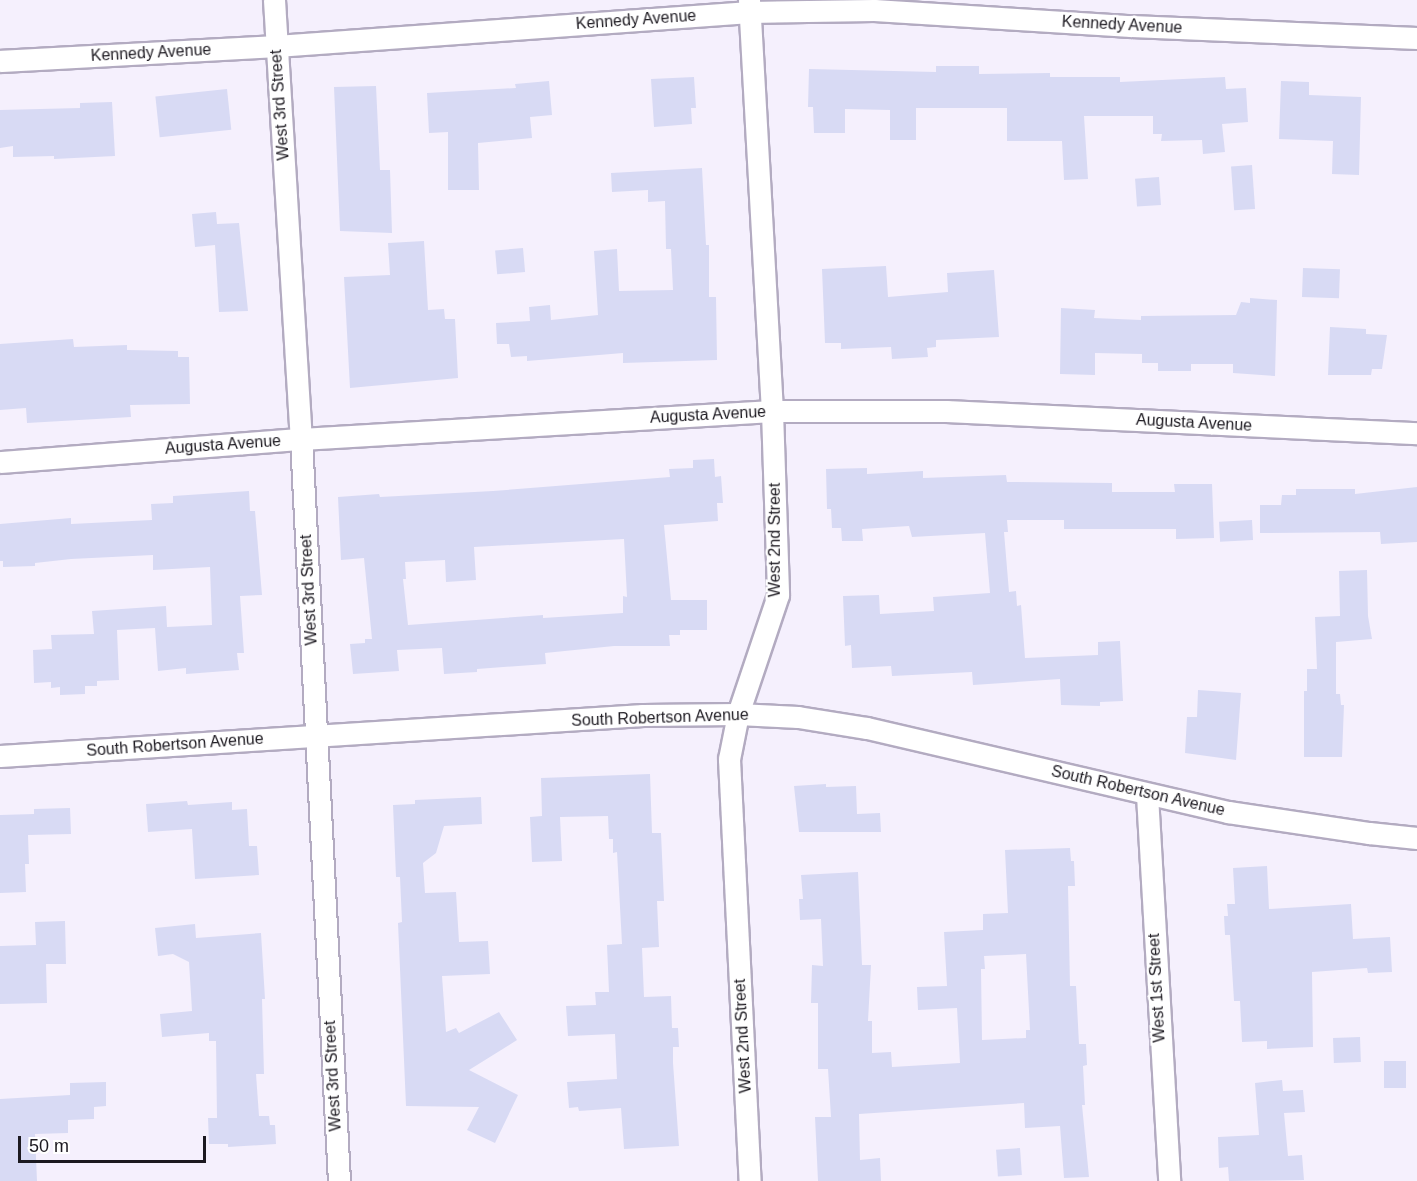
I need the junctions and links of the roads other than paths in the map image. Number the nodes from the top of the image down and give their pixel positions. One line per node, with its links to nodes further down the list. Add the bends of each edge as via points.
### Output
1 (274, 0): 4 (street, West 3rd Street)
2 (749, 6): 3 (street, Kennedy Avenue); 4 (street, Kennedy Avenue); 6 (street, West 2nd Street)
3 (1417, 39)
4 (276, 46): 5 (street, Kennedy Avenue); 8 (street, West 3rd Street)
5 (0, 61)
6 (772, 411): 7 (street, Augusta Avenue, via 946,411); 8 (street, Augusta Avenue); 10 (street, West 2nd Street, via 778,596)
7 (1417, 433)
8 (301, 440): 9 (street, Augusta Avenue); 11 (street, West 3rd Street)
9 (0, 462)
10 (738, 714): 11 (street, South Robertson Avenue, via 643,715); 13 (street, South Robertson Avenue, via 798,717 867,728); 16 (street, West 2nd Street, via 729,759)
11 (316, 735): 12 (street, South Robertson Avenue); 15 (street, West 3rd Street)
12 (0, 756)
13 (1147, 795): 14 (street, South Robertson Avenue, via 1228,812); 17 (street, West 1st Street)
14 (1417, 838)
15 (339, 1181)
16 (750, 1181)
17 (1168, 1181)

